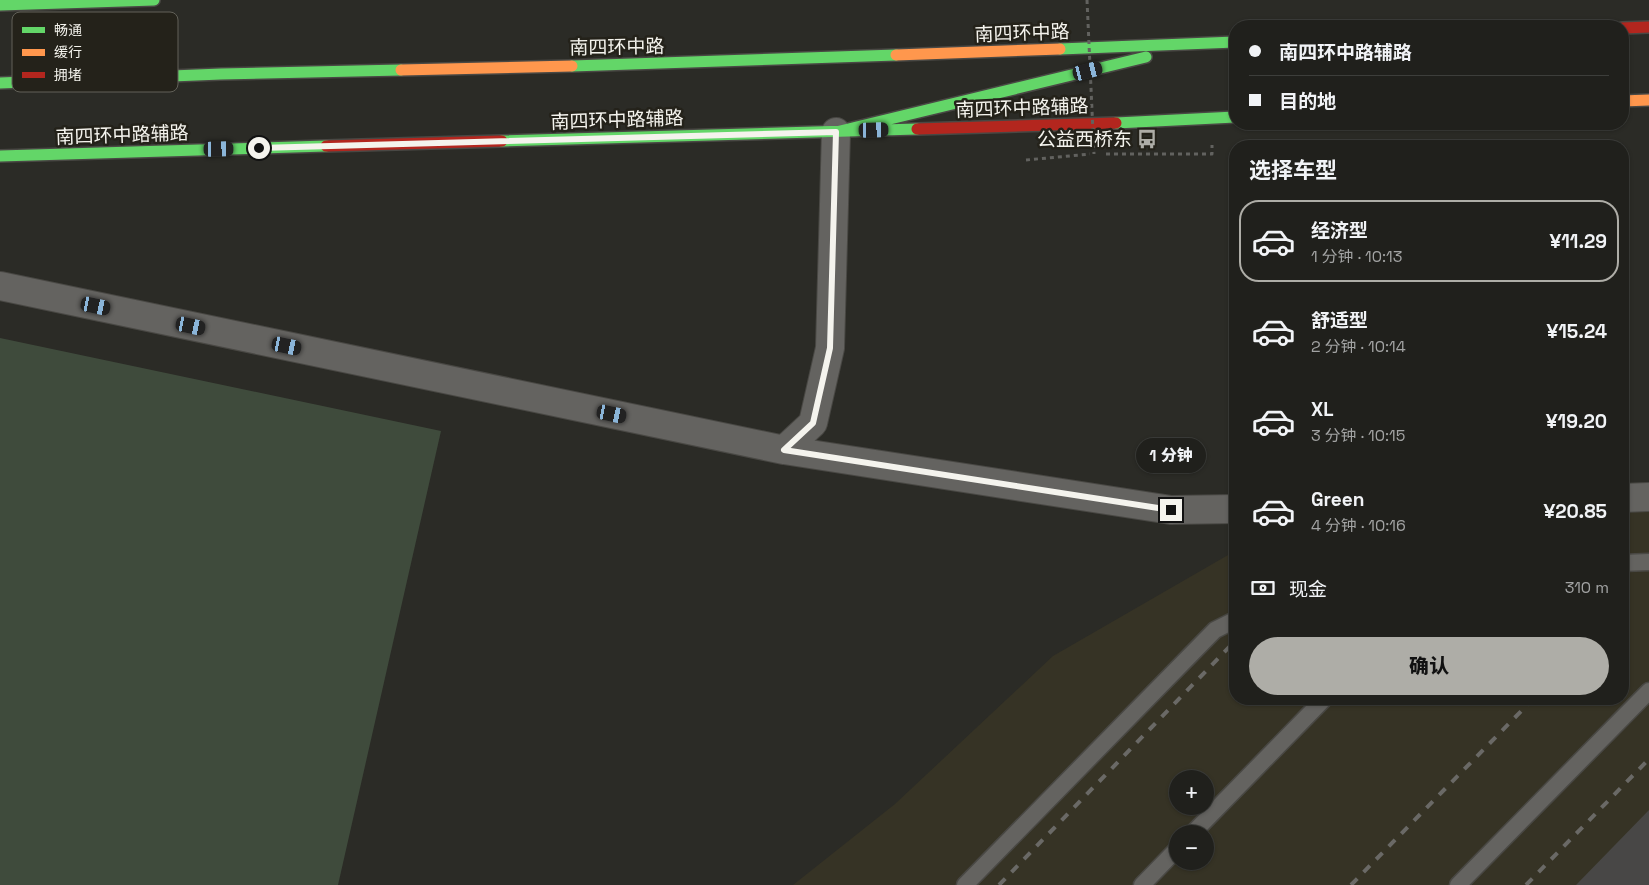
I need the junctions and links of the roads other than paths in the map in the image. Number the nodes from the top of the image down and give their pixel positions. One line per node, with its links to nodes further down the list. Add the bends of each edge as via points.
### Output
1 (154, 0): 2 (main road)
2 (0, 5)
3 (1649, 27): 4 (main road)
4 (1629, 28)
5 (1229, 42): 6 (main road, 南四环中路)
6 (1204, 43): 7 (main road, 南四环中路, via 664,64); 11 (main road)
7 (178, 76)
8 (1649, 100): 9 (main road)
9 (1629, 101)
10 (1229, 116): 11 (main road, 南四环中路辅路)
11 (836, 132): 12 (main road, 南四环中路辅路); 14 (street, via 830,348 813,423)
12 (0, 156)
13 (0, 286): 14 (street)
14 (784, 450): 17 (street, via 1171,510)
15 (1649, 497): 16 (street)
16 (1629, 498)
17 (1229, 509)
18 (1649, 562): 19 (lane)
19 (1629, 563)
20 (1229, 623): 25 (lane, via 1215,630)
21 (1649, 691): 27 (lane)
22 (1318, 705): 23 (lane)
23 (1201, 825)
24 (1169, 857): 26 (lane)
25 (965, 885)
26 (1142, 885)
27 (1458, 885)

